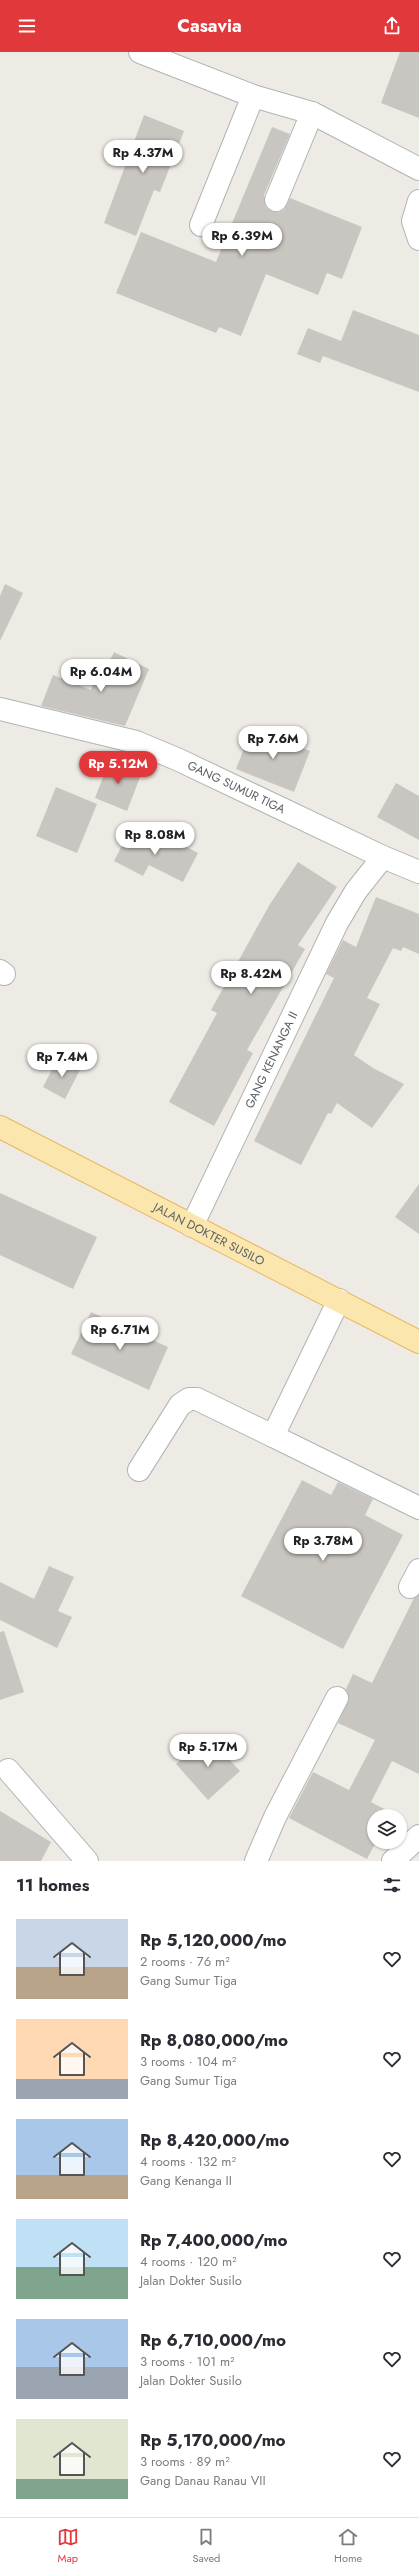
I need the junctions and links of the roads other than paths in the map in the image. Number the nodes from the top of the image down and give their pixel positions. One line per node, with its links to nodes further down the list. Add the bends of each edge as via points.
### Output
1 (140, 52): 2 (street)
2 (253, 96): 3 (street); 7 (street)
3 (312, 114): 4 (street); 5 (street)
4 (419, 169)
5 (276, 200)
6 (419, 201): 8 (street, via 413,221)
7 (201, 225)
8 (419, 239)
9 (0, 709): 10 (street, GANG SUMUR TIGA, via 136,742)
10 (384, 857): 11 (street, GANG SUMUR TIGA); 13 (street, GANG KENANGA II, via 356,891 337,923)
11 (419, 872)
12 (0, 1127): 13 (main road, JALAN DOKTER SUSILO)
13 (192, 1226): 14 (main road, JALAN DOKTER SUSILO)
14 (339, 1300): 15 (main road, JALAN DOKTER SUSILO); 16 (street)
15 (419, 1342)
16 (272, 1436): 17 (street, via 197,1399 189,1399 180,1404); 18 (street)
17 (140, 1470)
18 (419, 1508)
19 (337, 1698): 23 (street, via 275,1816)
20 (8, 1770): 22 (street)
21 (419, 1836): 24 (street)
22 (87, 1861)
23 (256, 1861)
24 (393, 1861)

